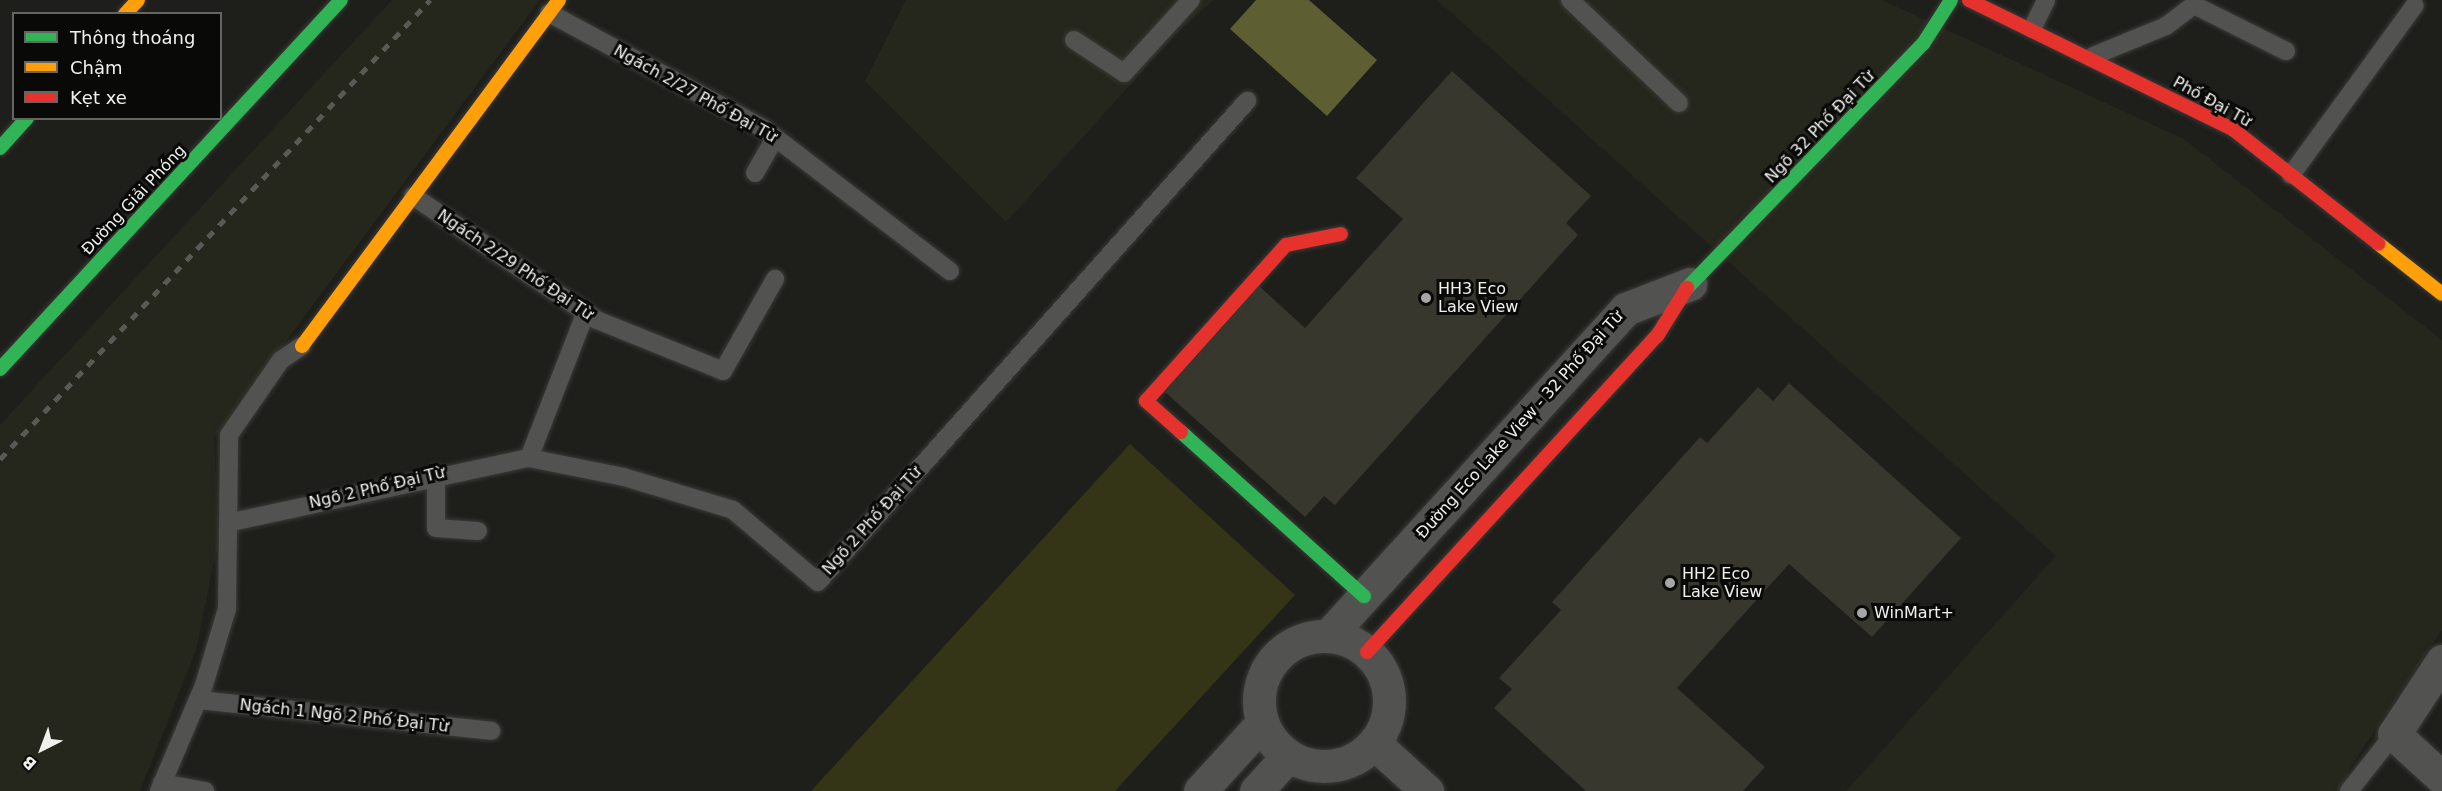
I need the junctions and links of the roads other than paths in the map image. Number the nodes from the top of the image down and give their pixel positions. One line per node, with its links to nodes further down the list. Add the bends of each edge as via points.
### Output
1 (138, 0): 10 (street)
2 (341, 0): 30 (street, Đường Giải Phóng)
3 (1191, 0): 12 (lane, via 1124,73)
4 (1570, 0): 16 (lane)
5 (1951, 0): 25 (street, Ngõ 32 Phố Đại Từ, via 1923,44)
6 (1969, 0): 11 (street, Phố Đại Từ)
7 (2046, 0): 11 (lane)
8 (2415, 5): 21 (lane)
9 (554, 6): 18 (lane, Ngách 2/27 Phố Đại Từ); 22 (street)
10 (127, 12)
11 (2032, 29): 14 (street, Phố Đại Từ)
12 (1074, 40)
13 (2286, 51): 14 (lane, via 2194,5 2166,26)
14 (2092, 57): 21 (street, Phố Đại Từ, via 2234,130)
15 (1247, 101): 31 (lane, Ngõ 2 Phố Đại Từ, via 818,582 733,510 624,477)
16 (1679, 103)
17 (25, 120): 19 (street)
18 (775, 138): 20 (lane); 24 (lane, Ngách 2/27 Phố Đại Từ)
19 (2, 143)
20 (755, 173)
21 (2291, 175): 27 (street, Phố Đại Từ)
22 (412, 196): 28 (lane, Ngách 2/29 Phố Đại Từ); 29 (street)
23 (1341, 234): 35 (street, via 1286,244 1146,401)
24 (950, 271)
25 (1697, 277): 35 (street, Đường Eco Lake View - 32 Phố Đại Từ, via 1626,309); 37 (street, via 1657,336)
26 (775, 279): 28 (lane, Ngách 2/29 Phố Đại Từ, via 723,371)
27 (2442, 294)
28 (586, 312): 31 (lane)
29 (302, 346): 33 (lane, via 281,360 229,435)
30 (0, 369)
31 (529, 458): 32 (lane, Ngõ 2 Phố Đại Từ)
32 (436, 474): 33 (lane, Ngõ 2 Phố Đại Từ); 34 (lane, via 435,528)
33 (232, 522): 39 (lane, via 227,609)
34 (478, 531)
35 (1364, 596): 36 (street, Đường Eco Lake View - 32 Phố Đại Từ)
36 (1329, 635): 37 (street); 40 (street, via 1287,646 1271,661 1261,680)
37 (1366, 652): 43 (street, via 1387,686 1384,726)
38 (2442, 661): 42 (street)
39 (198, 700): 41 (lane, Ngách 1 Ngõ 2 Phố Đại Từ); 46 (lane)
40 (1262, 723): 44 (street); 48 (street)
41 (491, 731)
42 (2394, 734): 45 (street); 51 (lane)
43 (1374, 743): 44 (street, via 1360,756 1324,767); 50 (street)
44 (1288, 756): 49 (street)
45 (2442, 778)
46 (160, 787): 47 (lane)
47 (205, 791)
48 (1200, 791)
49 (1256, 791)
50 (1427, 791)
51 (2349, 791)

